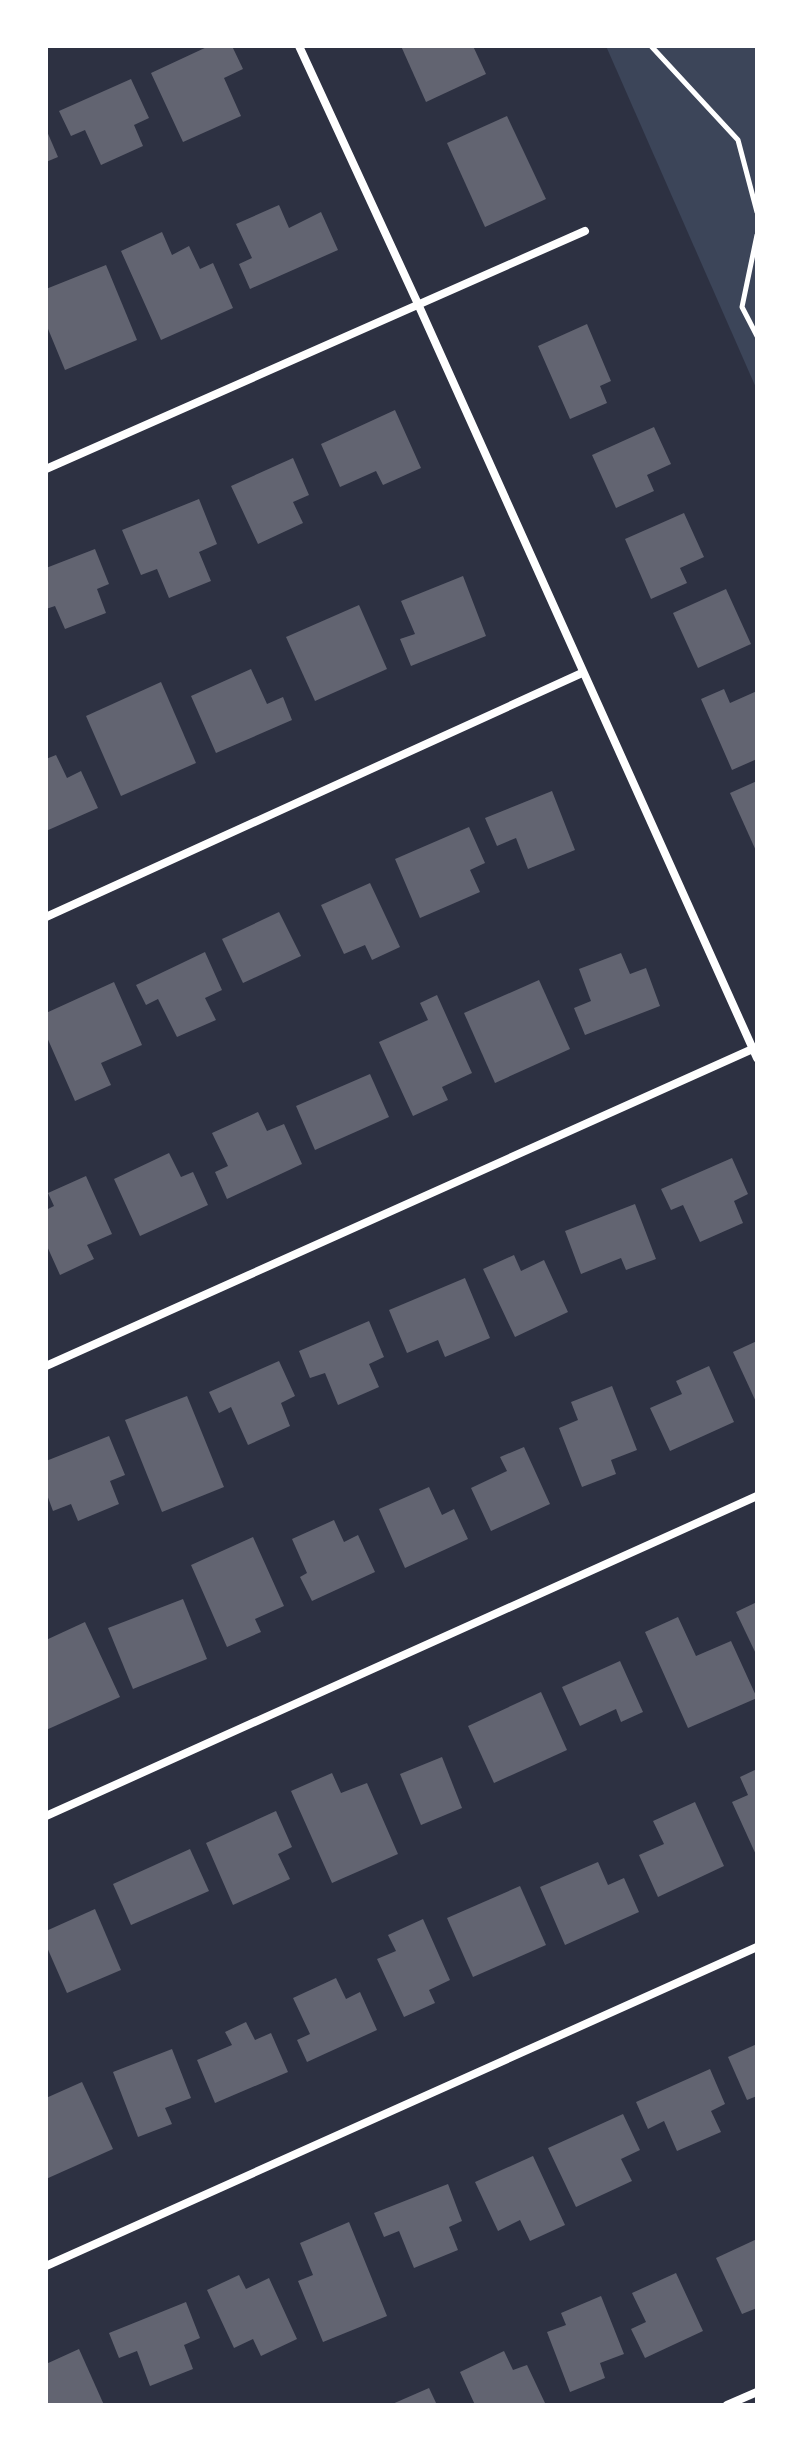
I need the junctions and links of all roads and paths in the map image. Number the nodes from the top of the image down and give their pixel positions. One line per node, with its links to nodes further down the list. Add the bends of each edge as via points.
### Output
1 (299, 46): 6 (street)
2 (651, 46): 3 (path, via 738,140)
3 (757, 212)
4 (585, 231): 6 (street)
5 (757, 235): 7 (path, via 742,307)
6 (418, 304): 8 (street); 9 (street)
7 (757, 336)
8 (46, 469)
9 (582, 673): 10 (street); 11 (street)
10 (46, 917)
11 (755, 1048): 12 (street); 13 (street)
12 (757, 1058)
13 (46, 1366)
14 (757, 1496): 15 (street)
15 (46, 1816)
16 (757, 1947): 17 (street)
17 (46, 2266)
18 (757, 2392): 19 (street)
19 (727, 2405)

